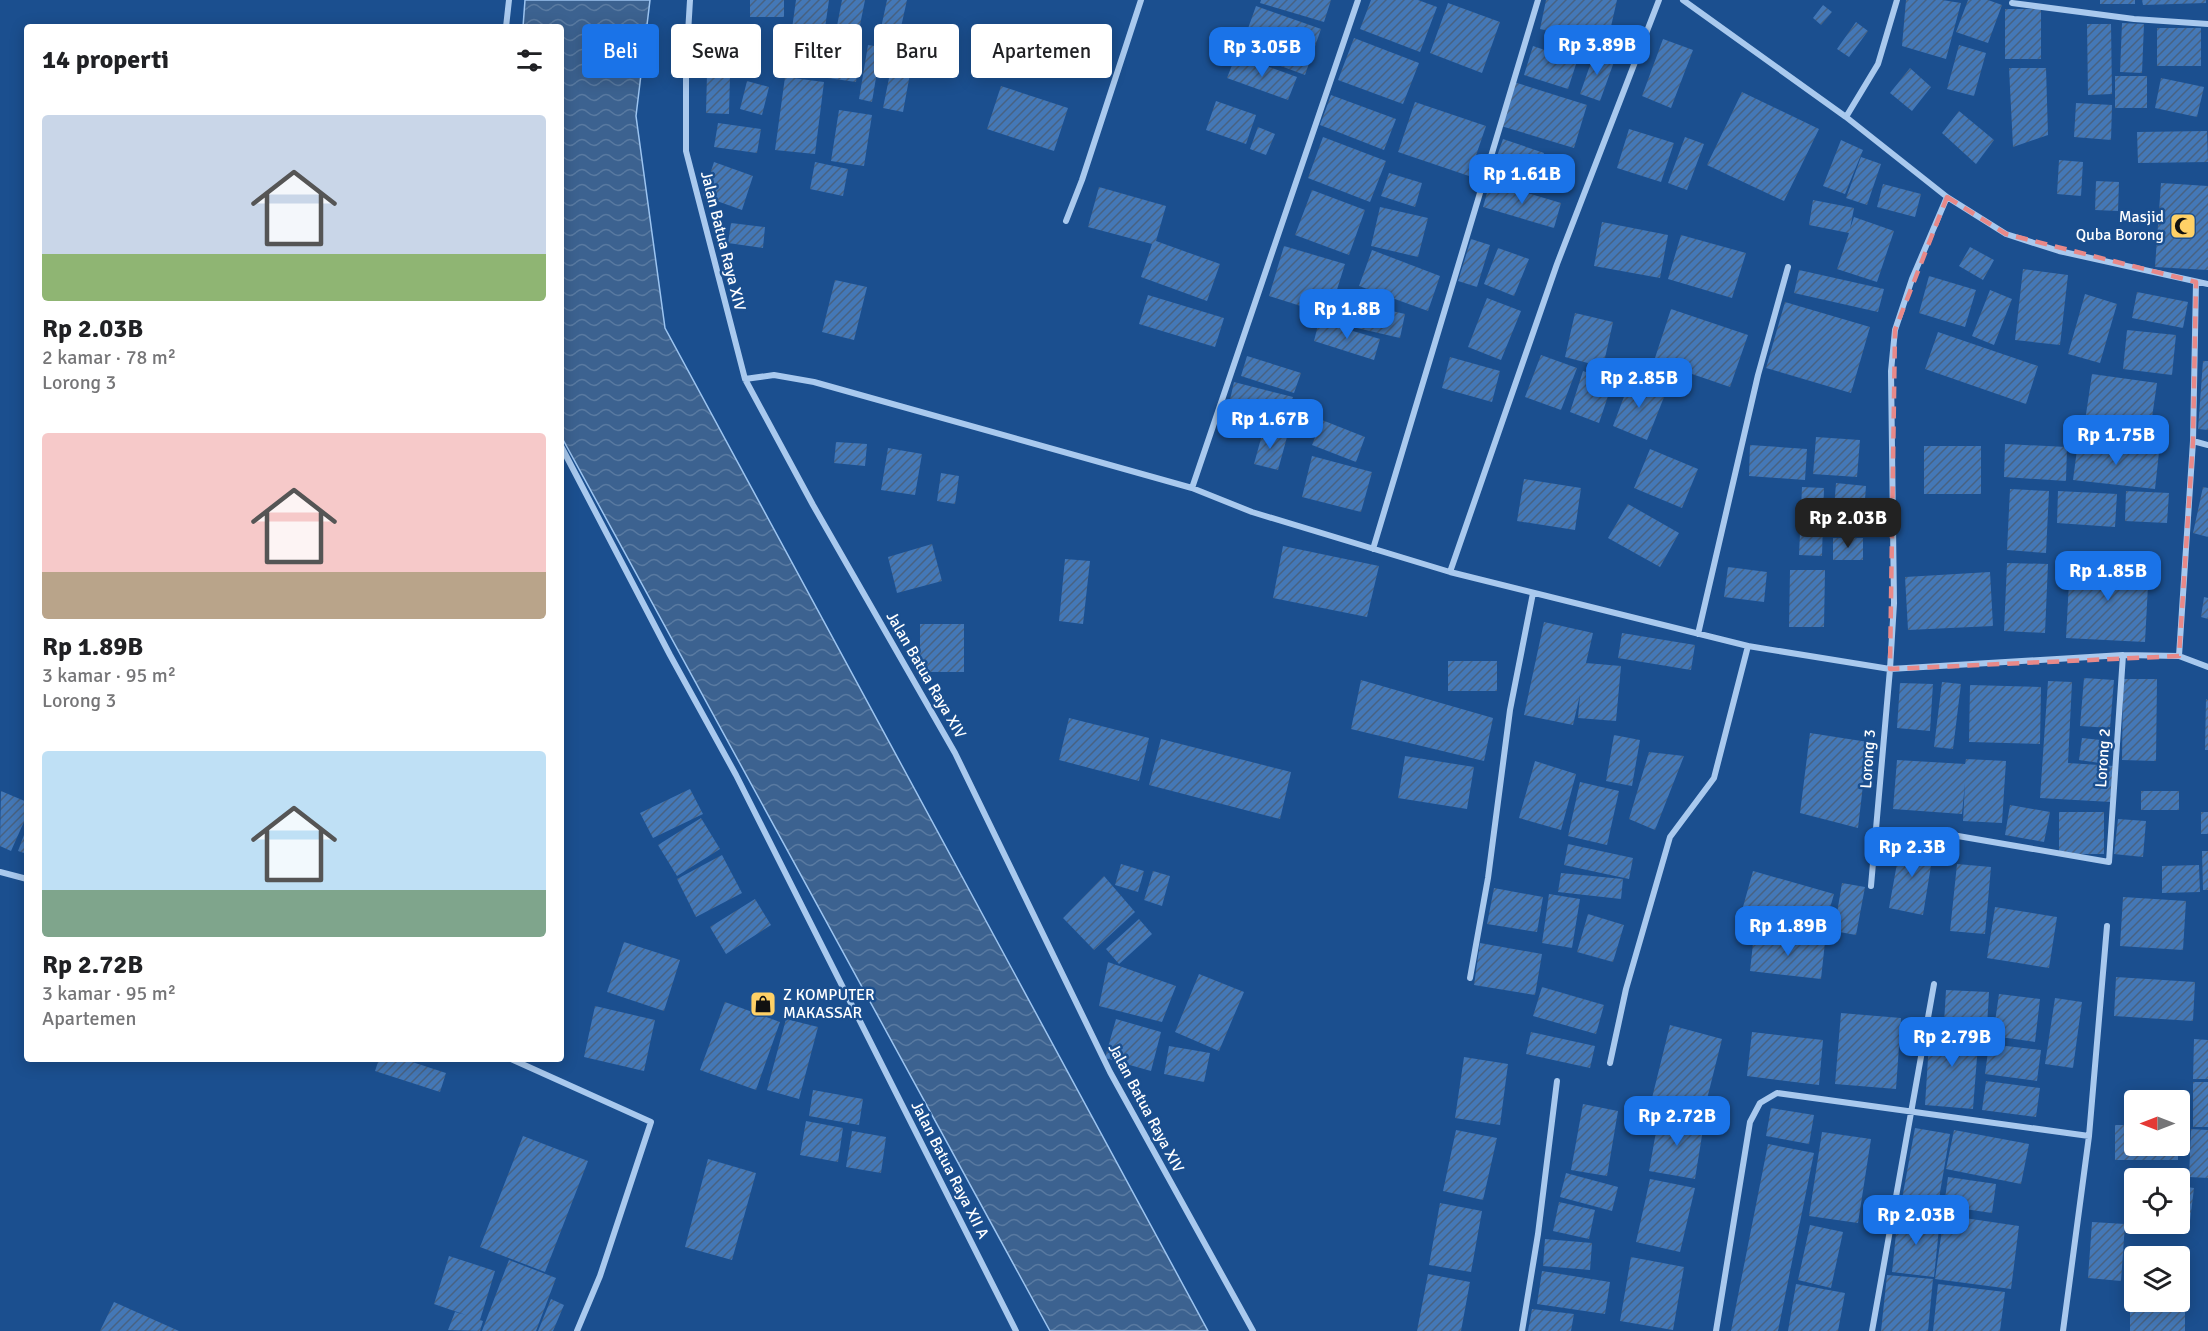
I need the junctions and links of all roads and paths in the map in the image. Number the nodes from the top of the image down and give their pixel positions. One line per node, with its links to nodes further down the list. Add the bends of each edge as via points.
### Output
1 (508, 0): 10 (street)
2 (690, 0): 18 (street, Jalan Batua Raya XIV, via 686,151)
3 (1141, 0): 14 (street)
4 (1358, 0): 22 (street)
5 (1538, 0): 23 (street)
6 (1659, 0): 24 (street, via 1557,264)
7 (1683, 0): 12 (street)
8 (1897, 0): 12 (street, via 1878,64)
9 (2012, 3): 11 (street)
10 (506, 24)
11 (2208, 24)
12 (1846, 117): 13 (street)
13 (1947, 197): 16 (street, via 2006,234 2059,251); 31 (street, Lorong 3, via 1895,330 1891,371 1894,603)
14 (1066, 221)
15 (1788, 267): 26 (street, via 1758,375)
16 (2196, 282): 17 (street); 19 (street)
17 (2208, 284)
18 (745, 379): 22 (street, via 774,375 814,382); 46 (street, Jalan Batua Raya XIV, via 955,753 1110,1072)
19 (2193, 441): 20 (street); 29 (street)
20 (2208, 445)
21 (564, 452): 45 (street, Jalan Batua Raya XII A, via 736,775)
22 (1192, 488): 23 (street, via 1252,512)
23 (1373, 549): 24 (street)
24 (1450, 572): 25 (street)
25 (1533, 593): 26 (street); 37 (street, via 1510,710 1488,878)
26 (1698, 634): 27 (street)
27 (1748, 646): 31 (street); 40 (street, via 1714,778 1670,837 1629,978)
28 (2123, 655): 29 (street); 31 (street); 32 (street, Lorong 2, via 2109,862)
29 (2179, 656): 30 (street)
30 (2208, 666)
31 (1890, 669): 35 (street, Lorong 3)
32 (1929, 831)
33 (0, 872): 34 (street)
34 (24, 878)
35 (1871, 886)
36 (2107, 926): 43 (street)
37 (1470, 978)
38 (1934, 984): 42 (street)
39 (517, 1062): 44 (street, via 651,1122 600,1276)
40 (1610, 1063)
41 (1557, 1081): 47 (street)
42 (1912, 1111): 43 (street); 48 (street, via 1777,1093 1760,1103 1750,1122); 49 (street)
43 (2089, 1136): 50 (street)
44 (577, 1331)
45 (1016, 1331)
46 (1253, 1331)
47 (1522, 1331)
48 (1716, 1331)
49 (1872, 1331)
50 (2063, 1331)

